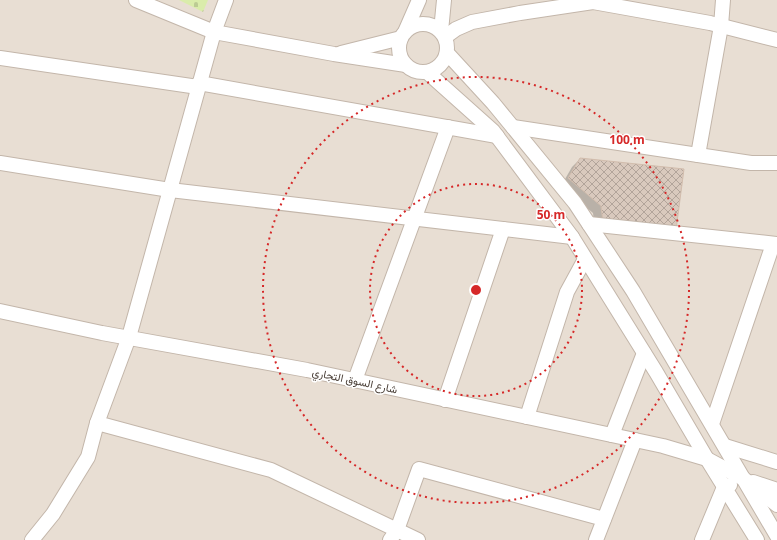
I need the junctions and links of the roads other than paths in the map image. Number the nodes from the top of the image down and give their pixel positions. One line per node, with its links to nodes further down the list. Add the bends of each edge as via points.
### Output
1 (136, 0): 7 (street)
2 (226, 0): 7 (street)
3 (419, 0): 9 (street)
4 (444, 0): 8 (street)
5 (723, 0): 6 (street)
6 (721, 26): 8 (street, via 593,2 472,22); 10 (street); 20 (street)
7 (214, 32): 12 (street); 16 (street)
8 (443, 34): 9 (street, via 434,26 419,24 411,27); 11 (street)
9 (403, 35): 12 (street); 14 (street, via 399,53)
10 (777, 40)
11 (447, 53): 15 (street, via 439,65); 18 (street)
12 (334, 54): 14 (street)
13 (0, 58): 16 (street)
14 (406, 65): 15 (street, via 413,70)
15 (427, 72): 19 (street)
16 (199, 85): 17 (street); 23 (street)
17 (448, 127): 19 (street); 24 (street)
18 (513, 127): 20 (street); 25 (street)
19 (497, 136): 27 (street)
20 (698, 155): 22 (street, via 751,163)
21 (0, 163): 23 (street)
22 (777, 163)
23 (170, 190): 24 (street); 31 (street)
24 (414, 219): 26 (street); 33 (street)
25 (589, 224): 28 (street); 37 (street, via 633,291)
26 (503, 229): 27 (street); 34 (street)
27 (572, 237): 29 (street)
28 (775, 244): 37 (street)
29 (585, 259): 32 (street); 35 (street, via 567,292)
30 (0, 312): 31 (street, شارع السوق التجاري)
31 (129, 338): 33 (street, شارع السوق التجاري); 36 (street)
32 (644, 353): 38 (street); 41 (street)
33 (356, 380): 34 (street, شارع السوق التجاري)
34 (445, 400): 35 (street, شارع السوق التجاري)
35 (527, 417): 38 (street, شارع السوق التجاري)
36 (97, 423): 48 (street, via 271,470); 50 (street, via 88,457 53,514)
37 (712, 424): 40 (street)
38 (612, 435): 39 (street, شارع السوق التجاري)
39 (635, 440): 41 (street, شارع السوق التجاري); 47 (street)
40 (725, 446): 42 (street); 43 (street)
41 (707, 460): 43 (street, شارع السوق التجاري); 44 (street)
42 (777, 462)
43 (744, 479): 44 (street); 45 (street); 46 (street); 49 (street)
44 (724, 487): 53 (street); 54 (street)
45 (777, 490)
46 (777, 505)
47 (604, 519): 48 (street, via 419,469); 52 (street)
48 (394, 535): 51 (street)
49 (777, 536)
50 (32, 540)
51 (418, 540)
52 (596, 540)
53 (702, 540)
54 (756, 540)

